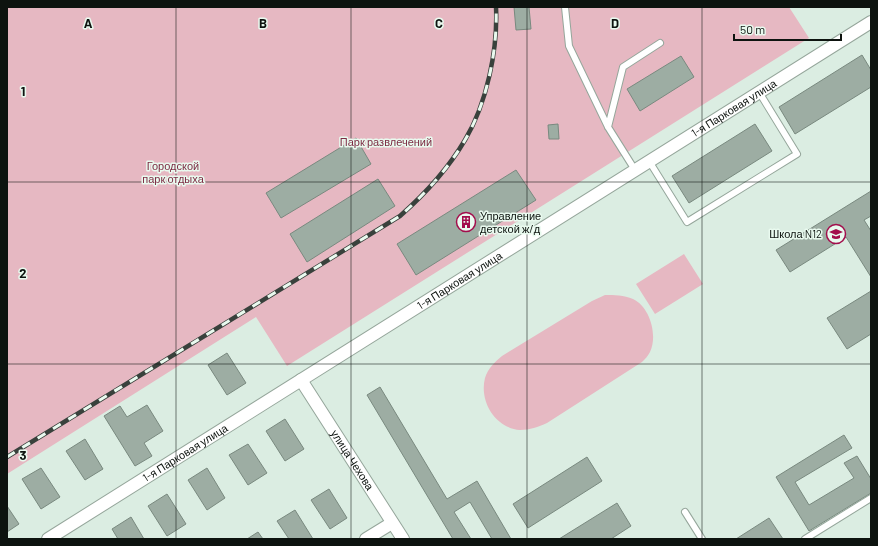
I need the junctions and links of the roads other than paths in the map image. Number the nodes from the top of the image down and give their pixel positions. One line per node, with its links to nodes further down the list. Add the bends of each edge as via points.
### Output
1 (565, 7): 5 (lane, via 569,46)
2 (871, 22): 4 (street, 1-я Парковая улица)
3 (660, 43): 5 (lane, via 624,67)
4 (759, 92): 6 (street, 1-я Парковая улица); 6 (lane, via 797,154 687,222)
5 (608, 127): 7 (lane)
6 (649, 161): 7 (street, 1-я Парковая улица)
7 (635, 170): 8 (street, 1-я Парковая улица)
8 (302, 380): 11 (street, улица Чехова); 12 (street, 1-я Парковая улица)
9 (871, 498): 16 (lane)
10 (685, 512): 15 (lane)
11 (392, 523): 13 (street); 14 (street, улица Чехова)
12 (48, 539)
13 (366, 539)
14 (402, 539)
15 (702, 539)
16 (805, 539)

